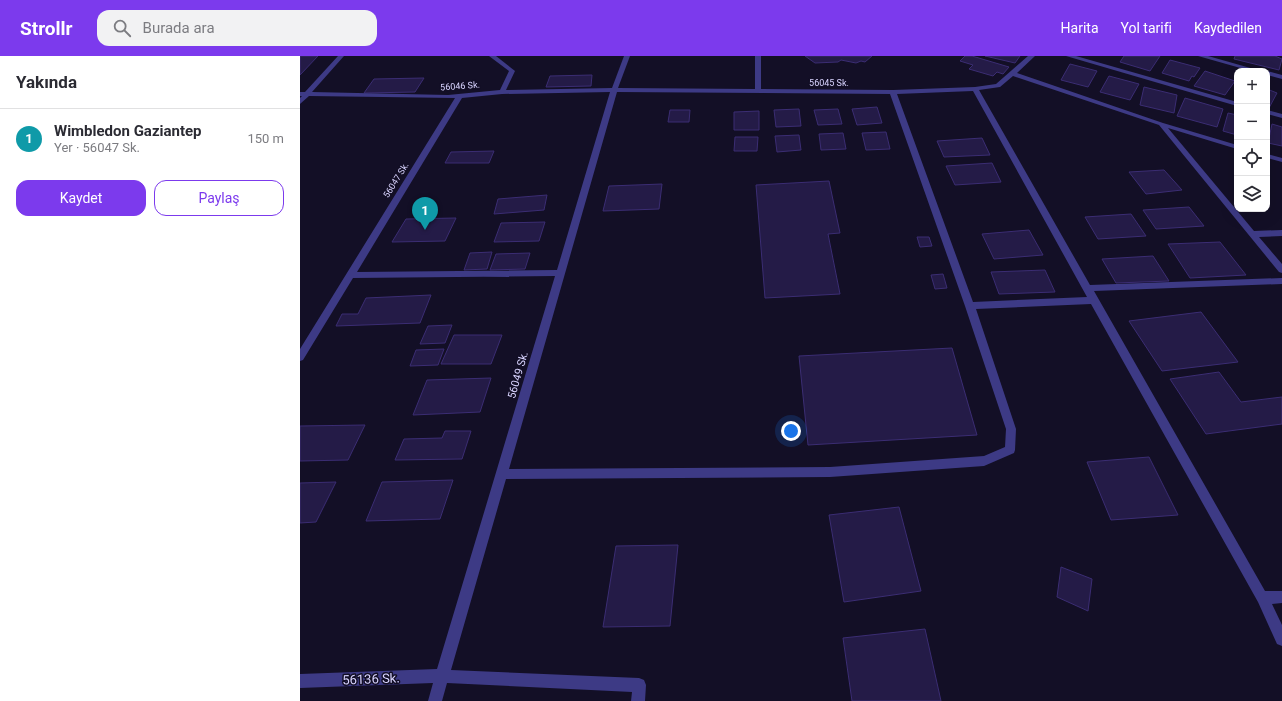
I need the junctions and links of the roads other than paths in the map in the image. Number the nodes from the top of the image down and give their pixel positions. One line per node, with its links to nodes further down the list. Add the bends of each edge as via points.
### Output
1 (341, 56): 17 (street)
2 (492, 56): 14 (street, via 512,71)
3 (627, 56): 13 (street, 56049 Sk.)
4 (758, 56): 15 (street)
5 (1032, 56): 9 (street, 56045 Sk.)
6 (1069, 56): 20 (street)
7 (1201, 56): 8 (street)
8 (1247, 68)
9 (1012, 74): 12 (street, 56045 Sk., via 998,86); 23 (street)
10 (1270, 74): 11 (street)
11 (1282, 77)
12 (975, 89): 16 (street, 56045 Sk.); 33 (street)
13 (614, 90): 14 (street, 56046 Sk.); 15 (street, 56045 Sk.); 30 (street, 56049 Sk.)
14 (502, 92): 18 (street, 56046 Sk.)
15 (758, 92): 16 (street, 56045 Sk.)
16 (893, 92): 35 (street)
17 (303, 94): 18 (street, 56046 Sk., via 448,98); 19 (street)
18 (460, 96): 31 (street, 56047 Sk.)
19 (300, 102)
20 (1234, 103)
21 (1270, 113): 22 (street)
22 (1282, 116)
23 (1161, 124): 24 (street); 28 (street)
24 (1234, 146)
25 (1270, 157): 26 (street)
26 (1282, 160)
27 (1282, 233): 28 (street)
28 (1252, 234): 29 (street)
29 (1282, 270)
30 (561, 273): 31 (street); 37 (street, 56049 Sk.)
31 (350, 275): 36 (street, 56047 Sk.)
32 (1282, 281): 33 (street)
33 (1087, 288): 34 (street)
34 (1094, 300): 35 (street); 39 (street)
35 (970, 306): 37 (street, via 1011,429 1010,450 984,461 830,472)
36 (300, 357)
37 (502, 474): 41 (street, 56049 Sk.)
38 (1282, 597): 39 (street)
39 (1262, 598): 40 (street)
40 (1282, 639)
41 (442, 676): 42 (street, 56136 Sk.); 43 (street, 56049 Sk.); 44 (street, 56136 Sk., via 639,685)
42 (300, 681)
43 (435, 701)
44 (638, 701)

